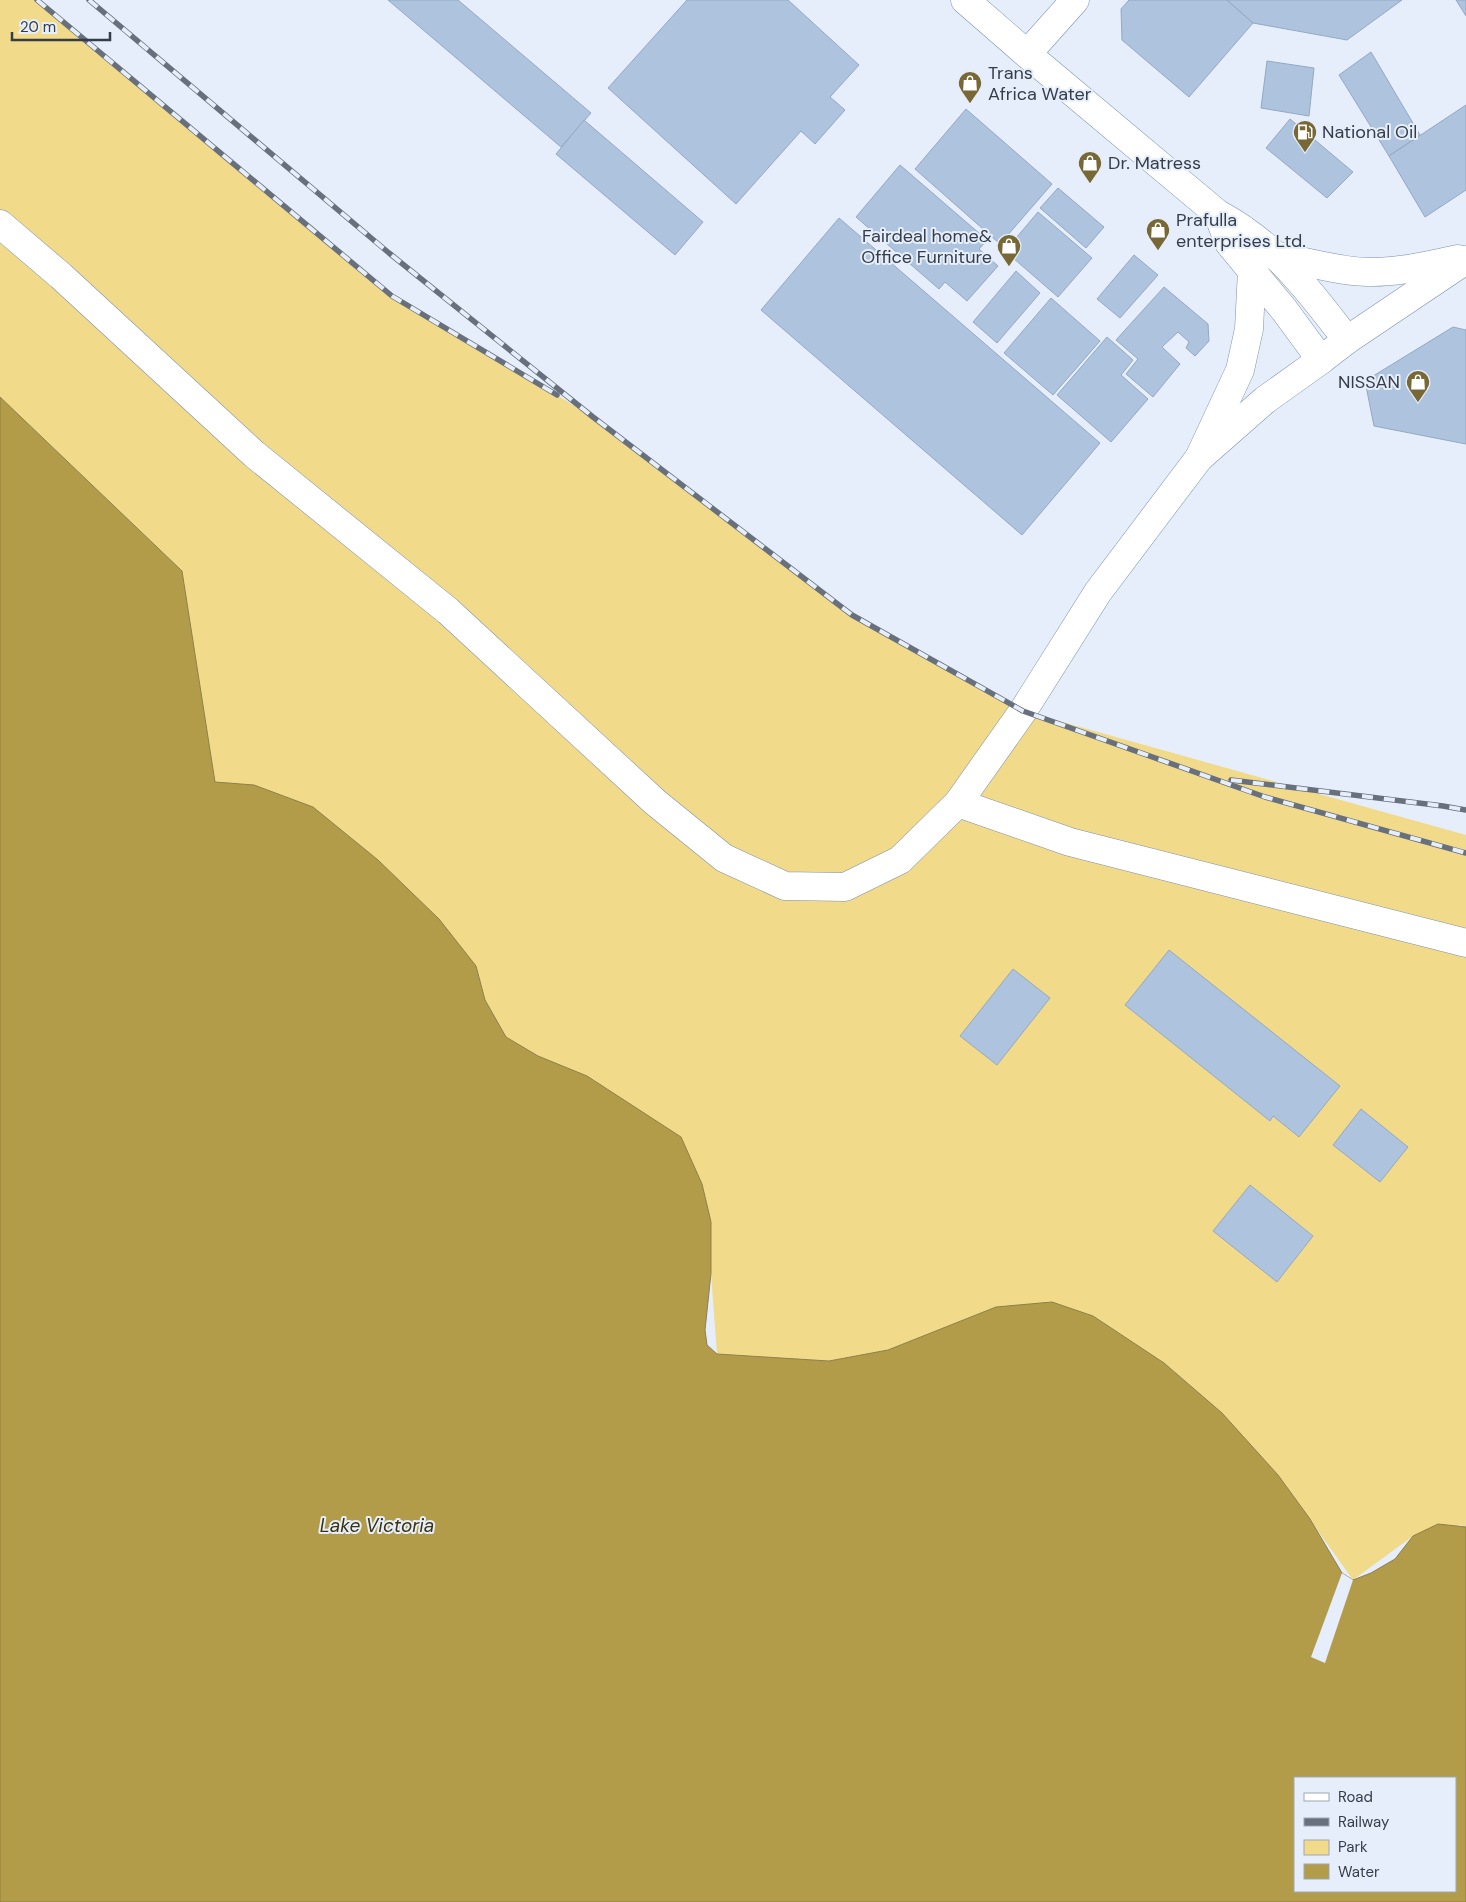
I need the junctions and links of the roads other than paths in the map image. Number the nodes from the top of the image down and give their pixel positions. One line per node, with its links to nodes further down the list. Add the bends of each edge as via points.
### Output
1 (965, 0): 3 (street)
2 (1076, 0): 3 (street)
3 (1027, 54): 6 (street, via 1218,214 1245,230)
4 (0, 224): 10 (street, via 254,454 448,612 655,802 724,858 785,886 845,887 900,860)
5 (1466, 258): 6 (street, via 1402,271 1366,272); 7 (street)
6 (1262, 262): 7 (street, via 1309,291); 8 (street); 9 (street, via 1240,370)
7 (1347, 340): 8 (street)
8 (1321, 360): 9 (street, via 1264,400)
9 (1198, 458): 10 (street, via 1098,592 1023,711)
10 (958, 803): 11 (street, via 1070,842)
11 (1466, 943)

